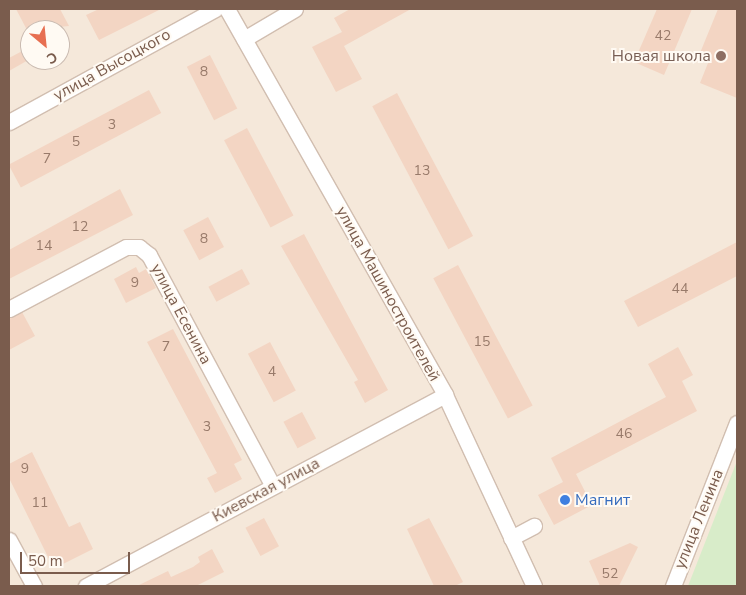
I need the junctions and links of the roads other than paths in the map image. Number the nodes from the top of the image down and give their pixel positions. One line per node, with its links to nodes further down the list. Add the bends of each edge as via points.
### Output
1 (215, 9): 5 (street, улица Высоцкого)
2 (227, 9): 4 (street, улица Машиностроителей)
3 (295, 9): 4 (street)
4 (244, 39): 7 (street, улица Машиностроителей)
5 (9, 122)
6 (9, 308): 9 (street, улица Есенина, via 126,247 139,246 149,255)
7 (445, 394): 9 (street, Киевская улица); 11 (street, улица Машиностроителей)
8 (737, 423): 16 (street, улица Ленина)
9 (273, 486): 14 (street, Киевская улица)
10 (534, 526): 11 (street)
11 (511, 538): 15 (street, улица Машиностроителей)
12 (9, 540): 13 (street)
13 (34, 586)
14 (86, 586)
15 (534, 586)
16 (673, 586)

